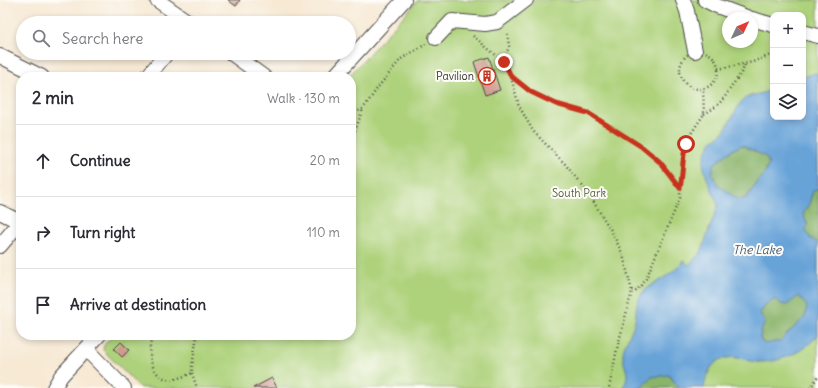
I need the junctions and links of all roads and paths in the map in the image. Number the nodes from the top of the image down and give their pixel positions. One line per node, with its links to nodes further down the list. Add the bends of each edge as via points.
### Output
1 (157, 0): 7 (street)
2 (404, 0): 16 (street)
3 (526, 0): 8 (street)
4 (683, 0): 15 (street)
5 (705, 0): 6 (street)
6 (732, 12)
7 (180, 16)
8 (503, 18): 10 (street, via 498,22 485,24); 22 (path, via 508,46)
9 (758, 21): 11 (street)
10 (468, 22): 14 (street, via 452,21); 22 (path, via 469,34)
11 (770, 24)
12 (806, 33): 13 (street)
13 (818, 36)
14 (436, 38): 31 (path, via 401,59)
15 (695, 51): 24 (path, via 711,55); 30 (path, via 683,59 680,73 687,85)
16 (356, 53)
17 (770, 55): 23 (path)
18 (0, 56): 25 (street)
19 (161, 60): 26 (street)
20 (241, 60): 27 (street)
21 (349, 60): 28 (street)
22 (504, 62): 29 (path)
23 (745, 64): 24 (path); 33 (path, via 726,97 713,110)
24 (718, 69): 30 (path, via 713,83)
25 (32, 72)
26 (151, 72)
27 (257, 72)
28 (339, 72)
29 (511, 76): 35 (path, via 538,96 588,113 632,140 652,154); 40 (path, via 518,106 532,131 551,149 588,193 612,232 623,255)
30 (703, 88): 33 (path)
31 (363, 109): 32 (path); 34 (path)
32 (356, 112)
33 (704, 114): 35 (path, via 686,144)
34 (356, 128)
35 (680, 188): 40 (path, via 680,198 645,281 636,291)
36 (0, 212): 37 (street)
37 (16, 220)
38 (16, 227): 39 (street)
39 (0, 246)
40 (632, 291): 50 (path)
41 (94, 340): 44 (street)
42 (152, 340): 45 (path, via 150,356 154,368 160,375 169,379)
43 (196, 340): 45 (path)
44 (86, 349): 47 (street, via 61,376); 48 (street)
45 (192, 373): 49 (path)
46 (818, 377): 51 (path)
47 (54, 388)
48 (124, 388)
49 (197, 388)
50 (609, 388)
51 (810, 388)

